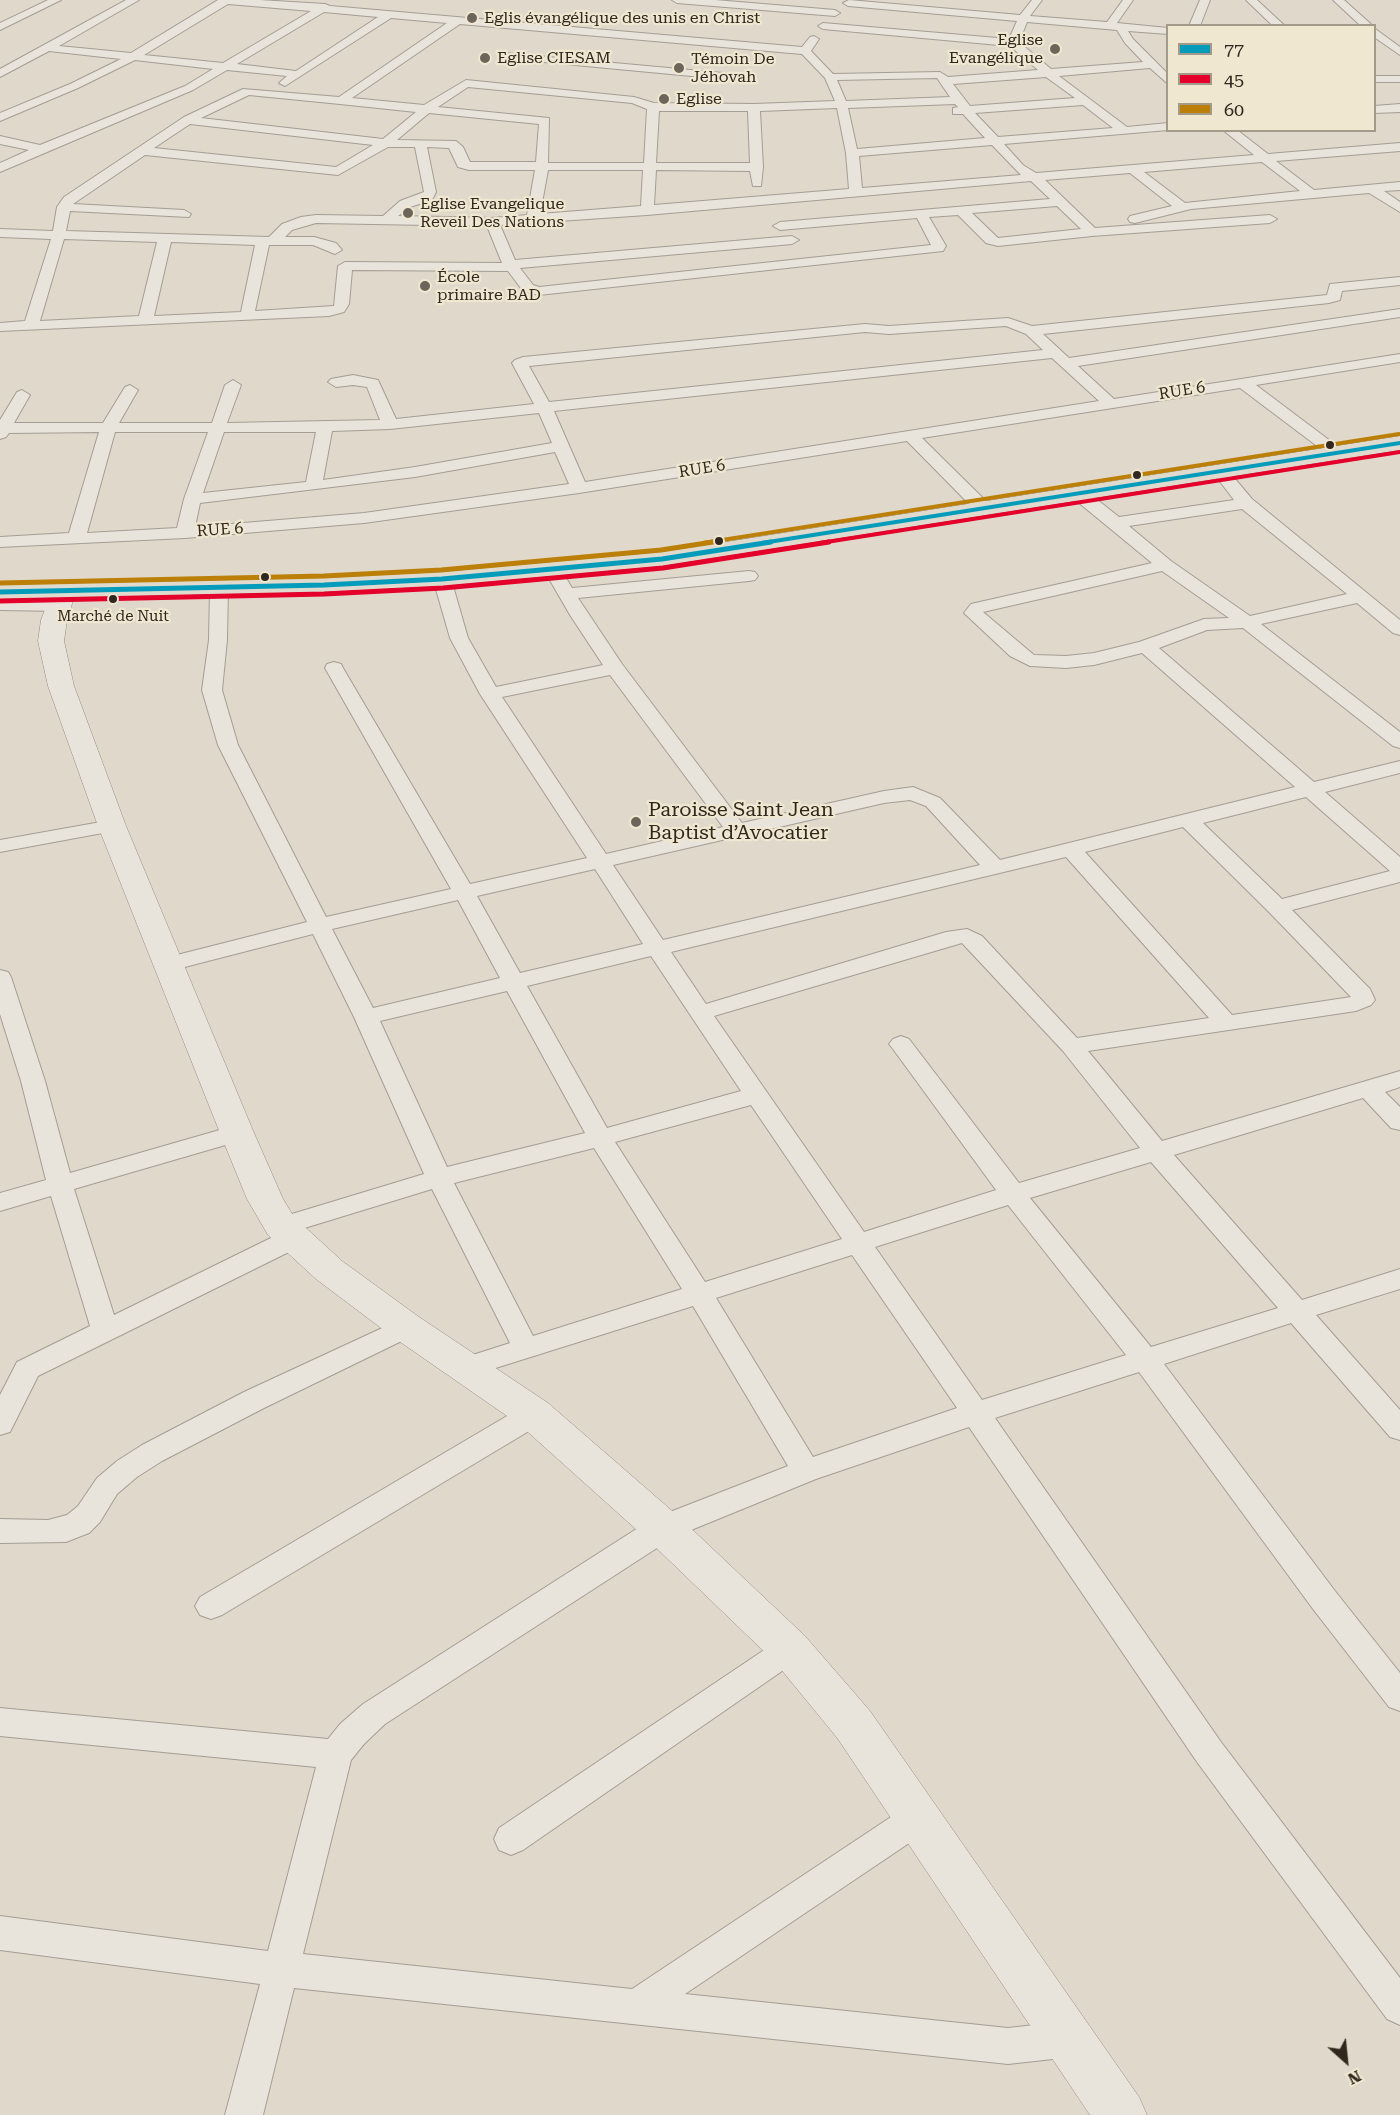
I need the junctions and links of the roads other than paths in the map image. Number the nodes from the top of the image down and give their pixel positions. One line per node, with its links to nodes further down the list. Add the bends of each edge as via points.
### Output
1 (56, 0): 24 (street)
2 (134, 0): 31 (street)
3 (225, 0): 13 (street); 34 (street)
4 (335, 0): 13 (street)
5 (677, 0): 15 (street)
6 (944, 0): 14 (street)
7 (1037, 0): 17 (street)
8 (1128, 0): 23 (street)
9 (1205, 0): 19 (street)
10 (1251, 0): 20 (street)
11 (1338, 0): 21 (street)
12 (849, 1): 14 (street); 15 (street)
13 (321, 9): 16 (street); 38 (street)
14 (935, 10): 17 (street)
15 (835, 13): 22 (street)
16 (388, 15): 18 (street); 41 (street)
17 (1023, 18): 23 (street); 30 (street)
18 (457, 21): 29 (street); 51 (street)
19 (1195, 24)
20 (1278, 24)
21 (1366, 24)
22 (823, 26): 30 (street); 32 (street)
23 (1115, 26): 27 (street); 36 (street)
24 (0, 27)
25 (1392, 27): 26 (street)
26 (1376, 29)
27 (1166, 31)
28 (1376, 31): 33 (street)
29 (530, 36): 32 (street); 37 (street)
30 (1013, 43): 39 (street)
31 (50, 48): 34 (street); 40 (street)
32 (805, 51): 43 (street)
33 (1400, 52)
34 (131, 58): 38 (street); 57 (street)
35 (1166, 59): 36 (street)
36 (1148, 62): 39 (street); 46 (street)
37 (495, 63): 48 (street); 49 (street)
38 (226, 67): 41 (street); 73 (street, via 189,88)
39 (1049, 72): 47 (street); 52 (street)
40 (0, 74)
41 (296, 74): 50 (street)
42 (734, 77): 49 (street)
43 (830, 77): 47 (street, via 936,74); 54 (street)
44 (1376, 79): 45 (street)
45 (1400, 79)
46 (1166, 80)
47 (945, 81): 55 (street)
48 (465, 83): 49 (street); 60 (street)
49 (645, 86): 56 (street)
50 (269, 94): 51 (street); 64 (street, via 241,93)
51 (340, 101): 60 (street)
52 (1086, 101): 55 (street); 66 (street)
53 (0, 105): 57 (street)
54 (842, 105): 55 (street); 58 (street); 75 (street, via 852,119)
55 (962, 105): 62 (street); 69 (street)
56 (653, 107): 58 (street); 80 (street)
57 (20, 108): 63 (street)
58 (754, 108): 78 (street)
59 (1400, 108): 61 (street)
60 (425, 110): 70 (street); 77 (street, via 545,122)
61 (1376, 110)
62 (912, 115)
63 (0, 117)
64 (188, 120): 70 (street); 74 (street)
65 (1166, 127): 66 (street)
66 (1125, 131): 69 (street)
67 (1232, 132): 76 (street)
68 (0, 140): 73 (street)
69 (995, 141): 75 (street); 82 (street, via 1018,168)
70 (386, 142): 71 (street); 74 (street, via 338,171)
71 (420, 144): 77 (street, via 456,145 464,165); 99 (street, via 428,197 405,204)
72 (1400, 147): 76 (street)
73 (40, 149): 79 (street)
74 (144, 151): 91 (street)
75 (852, 153): 85 (street)
76 (1264, 158): 81 (street); 86 (street)
77 (542, 166): 80 (street); 98 (street)
78 (757, 167): 80 (street); 94 (street)
79 (0, 168)
80 (648, 168): 93 (street)
81 (1134, 170): 82 (street); 89 (street)
82 (1036, 179): 85 (street); 88 (street)
83 (1400, 186): 84 (street)
84 (1371, 189): 86 (street); 90 (street)
85 (856, 193): 94 (street)
86 (1311, 194): 87 (street)
87 (1248, 200): 89 (street); 101 (street, via 1274,222)
88 (1058, 202): 92 (street); 101 (street)
89 (1181, 206): 101 (street)
90 (1398, 206)
91 (64, 207): 95 (street); 103 (street)
92 (961, 210): 96 (street); 101 (street, via 991,240 998,242)
93 (647, 211): 94 (street); 98 (street)
94 (769, 213): 96 (street); 105 (street)
95 (184, 214)
96 (921, 214): 107 (street, via 938,249)
97 (348, 219): 99 (street); 106 (street, via 301,221); 106 (street, via 333,248 314,242)
98 (533, 219): 100 (street)
99 (386, 220): 100 (street)
100 (492, 222): 108 (street)
101 (1099, 232)
102 (0, 234): 103 (street)
103 (59, 234): 104 (street); 113 (street)
104 (165, 238): 106 (street); 112 (street)
105 (792, 240): 107 (street); 108 (street)
106 (268, 241): 111 (street)
107 (811, 262): 108 (street, via 539,291 528,288)
108 (511, 266): 111 (street, via 349,265 343,267 339,309)
109 (1400, 281): 115 (street, via 1335,287 1335,297 1329,299)
110 (1400, 313): 116 (street)
111 (247, 317): 112 (street)
112 (145, 321): 113 (street)
113 (31, 325): 114 (street)
114 (0, 327)
115 (1031, 331): 116 (street); 124 (street, via 1008,322 889,330 865,328 520,363)
116 (1060, 358): 123 (street); 124 (street)
117 (1400, 358): 119 (street, RUE 6)
118 (336, 382): 125 (street, via 373,383)
119 (1242, 382): 123 (street, RUE 6); 132 (street)
120 (233, 385): 126 (street)
121 (130, 390): 128 (street)
122 (22, 395): 129 (street)
123 (1110, 403): 131 (street, RUE 6)
124 (545, 409): 125 (street); 134 (street)
125 (390, 424): 127 (street)
126 (217, 426): 127 (street); 128 (street); 139 (street)
127 (325, 426): 136 (street)
128 (110, 427): 129 (street); 144 (street)
129 (1, 430)
130 (1400, 430): 132 (main road)
131 (911, 436): 137 (street, RUE 6); 140 (street)
132 (1323, 443): 140 (main road)
133 (1400, 443): 135 (main road)
134 (561, 446): 136 (street); 137 (street)
135 (1220, 471): 138 (main road); 141 (street)
136 (315, 486): 139 (street)
137 (579, 488): 143 (street, RUE 6, via 364,518)
138 (1079, 494): 140 (main road); 142 (street)
139 (192, 498): 143 (street)
140 (978, 503): 147 (main road, via 662,559); 148 (main road, via 543,557 324,570)
141 (1246, 503): 142 (street); 154 (street)
142 (1115, 523): 146 (street)
143 (185, 533): 144 (street, RUE 6)
144 (77, 537): 145 (street, RUE 6)
145 (0, 542)
146 (1165, 565): 157 (street); 159 (street, via 977,608 973,613 1030,660 1094,659)
147 (553, 570): 150 (main road); 153 (street)
148 (0, 575)
149 (749, 576): 153 (street)
150 (442, 579): 151 (main road); 162 (street, via 459,638)
151 (219, 588): 155 (main road); 177 (street, via 212,690 228,745)
152 (0, 592): 155 (main road)
153 (567, 594): 161 (street)
154 (1359, 597): 157 (street); 158 (street)
155 (62, 598): 156 (street); 167 (street, via 51,641 56,666)
156 (0, 605)
157 (1246, 622): 159 (street, via 1204,625); 163 (street)
158 (1400, 629)
159 (1146, 646): 165 (street)
160 (334, 668): 175 (street)
161 (615, 668): 162 (street); 168 (street)
162 (490, 694): 171 (street)
163 (1400, 742)
164 (1400, 767): 165 (street)
165 (1310, 789): 166 (street); 173 (street)
166 (1188, 820): 170 (street); 176 (street)
167 (112, 826): 169 (street); 179 (street)
168 (736, 830): 171 (street); 172 (street, via 913,793 933,802)
169 (0, 846)
170 (1072, 850): 172 (street); 184 (street)
171 (602, 863): 175 (street); 178 (street)
172 (995, 868): 178 (street)
173 (1400, 868)
174 (1400, 874): 176 (street)
175 (465, 894): 177 (street); 181 (street)
176 (1277, 907): 184 (street, via 1364,1000)
177 (320, 925): 179 (street); 183 (street)
178 (657, 949): 181 (street); 182 (street)
179 (169, 964): 191 (street)
180 (0, 977): 195 (street)
181 (514, 983): 183 (street); 192 (street)
182 (700, 1013): 186 (street, via 967,936); 189 (street)
183 (366, 1017): 194 (street)
184 (1226, 1023): 186 (street)
185 (901, 1044): 196 (street)
186 (1071, 1046): 193 (street)
187 (1400, 1079): 188 (street)
188 (1367, 1088): 190 (street); 193 (street)
189 (758, 1095): 192 (street); 199 (street)
190 (1400, 1122)
191 (237, 1133): 195 (street); 198 (street, via 265,1199)
192 (600, 1138): 194 (street); 201 (street)
193 (1157, 1152): 196 (street); 202 (street)
194 (439, 1178): 198 (street); 205 (street)
195 (60, 1184): 197 (street); 204 (street)
196 (1013, 1194): 199 (street); 206 (street)
197 (0, 1202)
198 (287, 1232): 203 (street, via 329,1270); 204 (street)
199 (857, 1245): 201 (street); 209 (street)
200 (1400, 1279): 202 (street)
201 (700, 1295): 205 (street); 213 (street)
202 (1296, 1313): 206 (street); 212 (street)
203 (406, 1327): 207 (street); 215 (street, via 152,1453 107,1486 78,1524 48,1532)
204 (105, 1330): 208 (street, via 33,1365)
205 (526, 1348): 207 (street)
206 (1146, 1361): 209 (street); 218 (street)
207 (467, 1367): 210 (street)
208 (9, 1384): 211 (street)
209 (976, 1413): 213 (street); 226 (street, via 1209,1752)
210 (534, 1414): 214 (street); 216 (street)
211 (0, 1424)
212 (1400, 1429)
213 (806, 1472): 214 (street)
214 (663, 1528): 217 (street); 220 (street, via 374,1714)
215 (0, 1531)
216 (211, 1606)
217 (790, 1649): 221 (street, via 854,1725); 222 (street)
218 (1400, 1697)
219 (0, 1722): 220 (street)
220 (336, 1754): 224 (street)
221 (918, 1818): 225 (street); 227 (street)
222 (511, 1839)
223 (0, 1933): 224 (street)
224 (279, 1969): 225 (street); 228 (street)
225 (637, 2006): 227 (street, via 1008,2046)
226 (1400, 2007)
227 (1071, 2039): 229 (street)
228 (244, 2115)
229 (1121, 2115)

